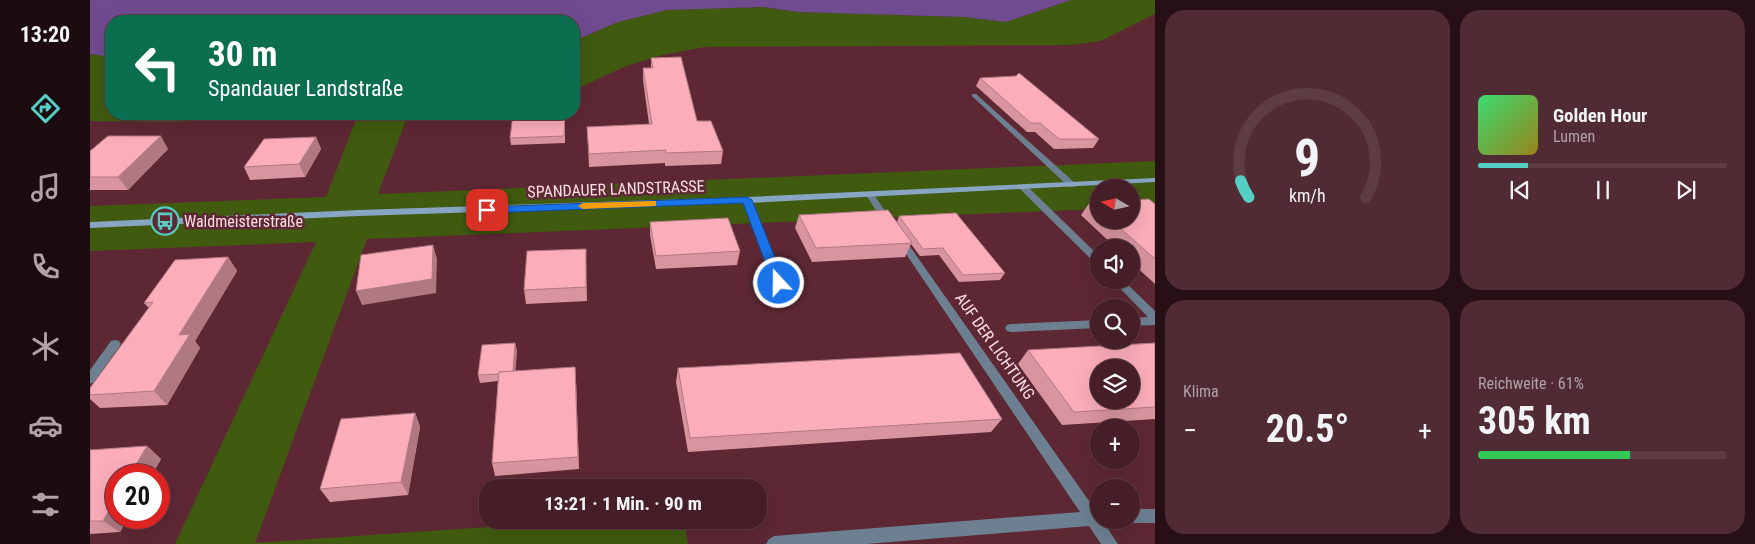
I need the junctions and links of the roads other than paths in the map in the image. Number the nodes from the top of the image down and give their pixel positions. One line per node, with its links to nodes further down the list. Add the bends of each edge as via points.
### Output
1 (974, 95): 3 (street)
2 (1155, 180): 3 (main road, SPANDAUER LANDSTRASSE)
3 (1072, 185): 4 (main road, SPANDAUER LANDSTRASSE)
4 (1024, 188): 5 (main road, SPANDAUER LANDSTRASSE); 8 (street)
5 (870, 195): 6 (main road, SPANDAUER LANDSTRASSE); 17 (street, AUF DER LICHTUNG)
6 (747, 200): 7 (main road, SPANDAUER LANDSTRASSE); 9 (street)
7 (90, 225)
8 (1090, 253)
9 (779, 283)
10 (1126, 289): 11 (street)
11 (1155, 319): 12 (street)
12 (1140, 321)
13 (1090, 324): 14 (street)
14 (1011, 328)
15 (115, 344): 16 (street)
16 (90, 379)
17 (1090, 511)
18 (1140, 516): 19 (street)
19 (1155, 516)
20 (1090, 518): 22 (street)
21 (1101, 529): 23 (street, AUF DER LICHTUNG)
22 (774, 544)
23 (1110, 544)

